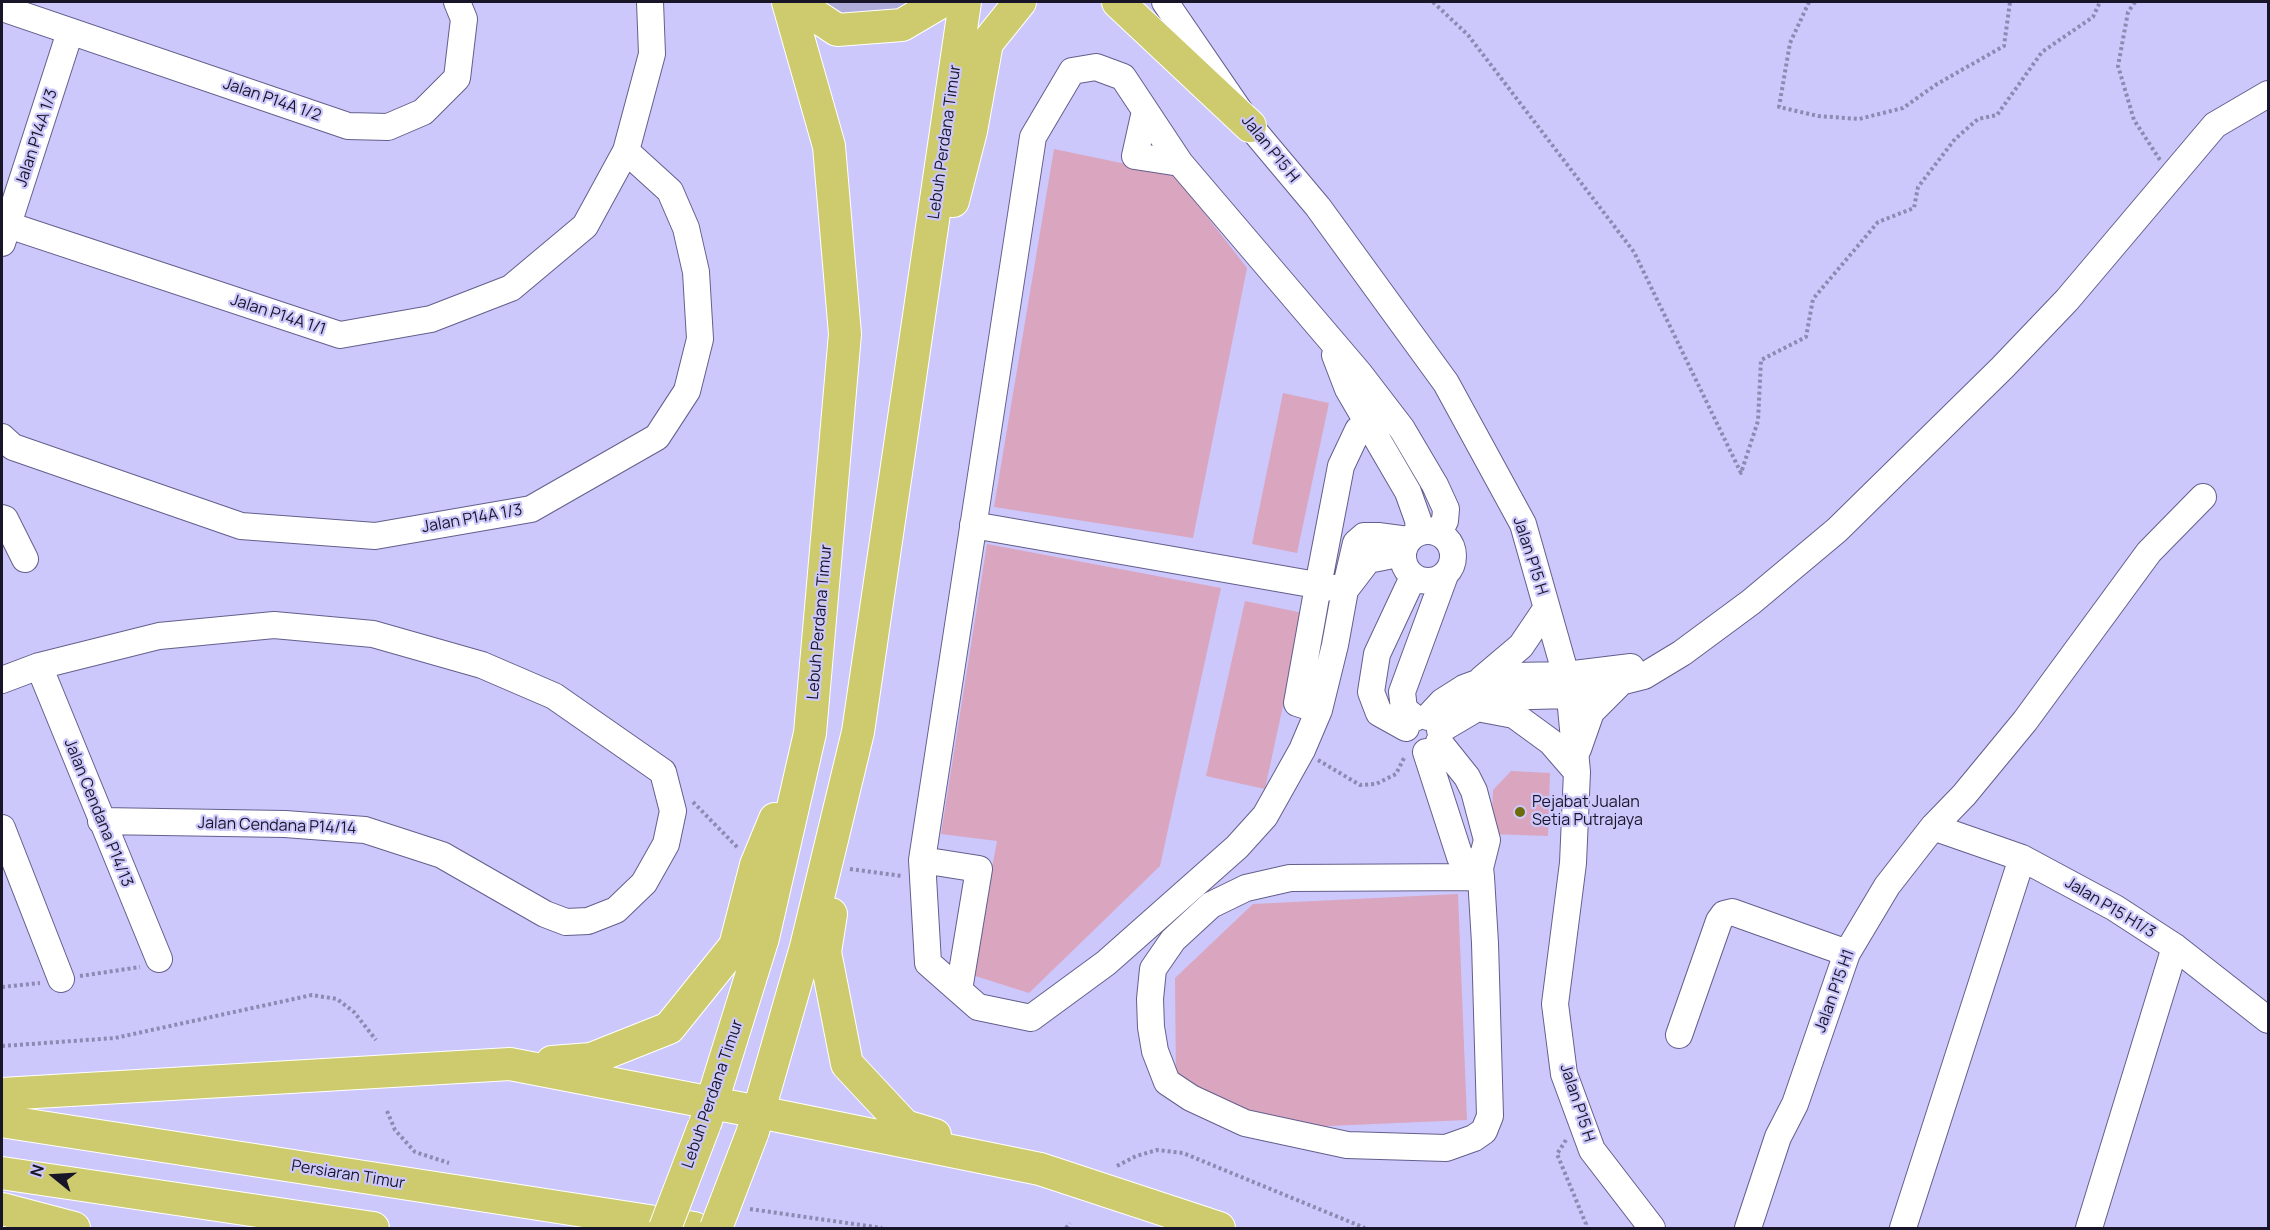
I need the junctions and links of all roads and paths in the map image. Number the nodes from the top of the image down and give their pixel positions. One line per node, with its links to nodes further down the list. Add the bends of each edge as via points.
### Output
1 (457, 2): 17 (street, Jalan P14A 1/2, via 464,19 457,78 423,112 388,127 348,126)
2 (650, 2): 20 (street, Jalan P14A 1/1, via 652,54)
3 (788, 2): 47 (main road, Lebuh Perdana Timur, via 829,146 845,334)
4 (795, 2): 5 (main road, via 837,30 902,25)
5 (941, 2)
6 (965, 2): 23 (main road, Lebuh Perdana Timur)
7 (1020, 2): 23 (main road, via 987,43 953,201)
8 (1118, 2): 19 (main road)
9 (1157, 2): 16 (street, Jalan P15 H)
10 (1433, 2): 13 (path, via 1468,35 1634,252 1741,473 1758,421 1761,360 1806,337 1813,299 1878,222 1914,208 1918,187 1955,139 1978,119 1997,115 2042,52 2093,17)
11 (1809, 2): 12 (path, via 1790,43 1779,107 1818,116 1859,118 1903,108 2004,46)
12 (2010, 2)
13 (2100, 2)
14 (2135, 2): 21 (path, via 2128,12 2118,66 2134,120)
15 (2, 8): 17 (street, Jalan P14A 1/2)
16 (1172, 12): 19 (street, Jalan P15 H)
17 (70, 32): 22 (street, Jalan P14A 1/3)
18 (2268, 94): 21 (street, via 2215,125)
19 (1250, 126): 38 (street, Jalan P15 H, via 1318,207 1446,383 1523,524)
20 (627, 151): 22 (street, Jalan P14A 1/1, via 585,226 511,288 431,320 340,335); 27 (street, Jalan P14A 1/3, via 670,191 686,228 696,272 700,339 687,391 657,437 531,509 375,536 241,526 14,447)
21 (2171, 175): 41 (street, via 2067,300 1837,530 1751,602 1672,658)
22 (4, 230)
23 (926, 273): 46 (main road, Lebuh Perdana Timur)
24 (1330, 340): 25 (street); 31 (street, via 1180,163 1123,77 1096,67 1072,71 1033,137); 32 (street, via 1402,429 1446,509 1445,521)
25 (1355, 401): 26 (street); 28 (street, via 1341,444)
26 (1372, 429): 28 (street, via 1358,430); 32 (street, via 1408,492 1418,520)
27 (2, 437)
28 (1341, 466): 36 (street)
29 (2203, 497): 53 (street, Jalan P15 H1, via 2150,552 2025,721)
30 (2, 518): 33 (street)
31 (974, 525): 36 (street); 58 (street)
32 (1417, 539): 34 (street, via 1450,543 1451,568); 35 (street, via 1407,570); 37 (street, via 1364,536 1356,543)
33 (25, 559)
34 (1445, 575): 35 (street, via 1429,582); 48 (street, via 1402,692 1404,709)
35 (1413, 577): 48 (street, via 1377,654 1371,692 1379,713)
36 (1318, 586): 37 (street); 45 (street, via 1297,703)
37 (1345, 590): 45 (street)
38 (1546, 609): 39 (street, Jalan P15 H); 44 (street, via 1521,646)
39 (1553, 634): 41 (street, via 1589,663); 43 (street, Jalan P15 H)
40 (39, 666): 42 (street, Jalan Cendana P14/14); 52 (street, Jalan Cendana P14/13); 52 (street, Jalan Cendana P14/14, via 159,636 262,626 373,634 482,665 554,696 663,772 673,811 666,844 644,883 616,910 577,922 544,914 442,855 365,830 285,824)
41 (1614, 676): 43 (street); 50 (street, via 1584,727)
42 (2, 680)
43 (1568, 685): 44 (street, via 1514,676); 50 (street, Jalan P15 H)
44 (1475, 696): 48 (street, via 1442,702); 50 (street, via 1514,715)
45 (1319, 710): 49 (street)
46 (858, 732): 57 (main road); 75 (main road, Lebuh Perdana Timur, via 806,947)
47 (810, 733): 56 (main road); 72 (main road, Lebuh Perdana Timur, via 763,938)
48 (1423, 734): 49 (path, via 1396,774 1376,784 1360,785); 59 (street, via 1460,857); 59 (street, via 1467,777 1474,791 1487,840)
49 (1302, 750): 64 (street, via 1265,816 1237,847 1106,963 1031,1018 978,1007)
50 (1576, 766): 73 (street, Jalan P15 H, via 1573,863 1556,1004 1564,1074)
51 (688, 797): 56 (path)
52 (101, 822): 62 (street, Jalan Cendana P14/13)
53 (1933, 827): 55 (street, Jalan P15 H1/3); 61 (street, Jalan P15 H1, via 1887,886)
54 (2, 828): 63 (street)
55 (2022, 858): 60 (street, Jalan P15 H1/3, via 2115,908); 97 (street)
56 (756, 866): 69 (main road, via 735,946 669,1028 591,1059)
57 (838, 867): 58 (path); 79 (main road, via 825,952 847,1064 905,1126)
58 (916, 869): 64 (street, via 928,963); 64 (street, via 979,869)
59 (1480, 873): 59 (street, via 1491,1078 1490,1116 1484,1131 1474,1138 1446,1148 1347,1145 1245,1123 1167,1082 1155,1052 1151,1027 1153,969 1173,940 1211,905 1246,888 1290,878)
60 (2175, 947): 65 (street, Jalan P15 H1/3); 98 (street)
61 (1847, 952): 66 (street, via 1732,912 1724,914); 96 (street, Jalan P15 H1, via 1795,1104 1790,1143)
62 (159, 959)
63 (61, 980)
64 (959, 990)
65 (2268, 1020)
66 (1679, 1035)
67 (376, 1040): 68 (path, via 346,1005 337,999 312,995 115,1038)
68 (2, 1046)
69 (510, 1064): 70 (main road); 72 (main road)
70 (2, 1094)
71 (387, 1111): 77 (path, via 395,1130 415,1152)
72 (708, 1114): 75 (main road); 86 (main road, Lebuh Perdana Timur, bridge)
73 (1579, 1120): 76 (street, Jalan P15 H); 93 (path, via 1557,1154)
74 (2, 1121): 87 (main road, Persiaran Timur)
75 (755, 1123): 79 (main road); 88 (main road, Lebuh Perdana Timur, bridge)
76 (1592, 1150): 94 (street, Jalan P15 H); 95 (street, Jalan P15 H)
77 (454, 1165)
78 (1117, 1166): 92 (path, via 1157,1150 1183,1154)
79 (1040, 1169): 91 (main road)
80 (2, 1173): 85 (main road)
81 (746, 1208): 89 (path)
82 (2, 1209): 84 (main road)
83 (1070, 1223): 90 (path)
84 (74, 1228)
85 (373, 1228)
86 (665, 1228)
87 (694, 1228)
88 (716, 1228)
89 (882, 1228)
90 (1066, 1228)
91 (1220, 1228)
92 (1365, 1228)
93 (1585, 1228)
94 (1652, 1228)
95 (1669, 1228)
96 (1755, 1228)
97 (1903, 1228)
98 (2089, 1228)

